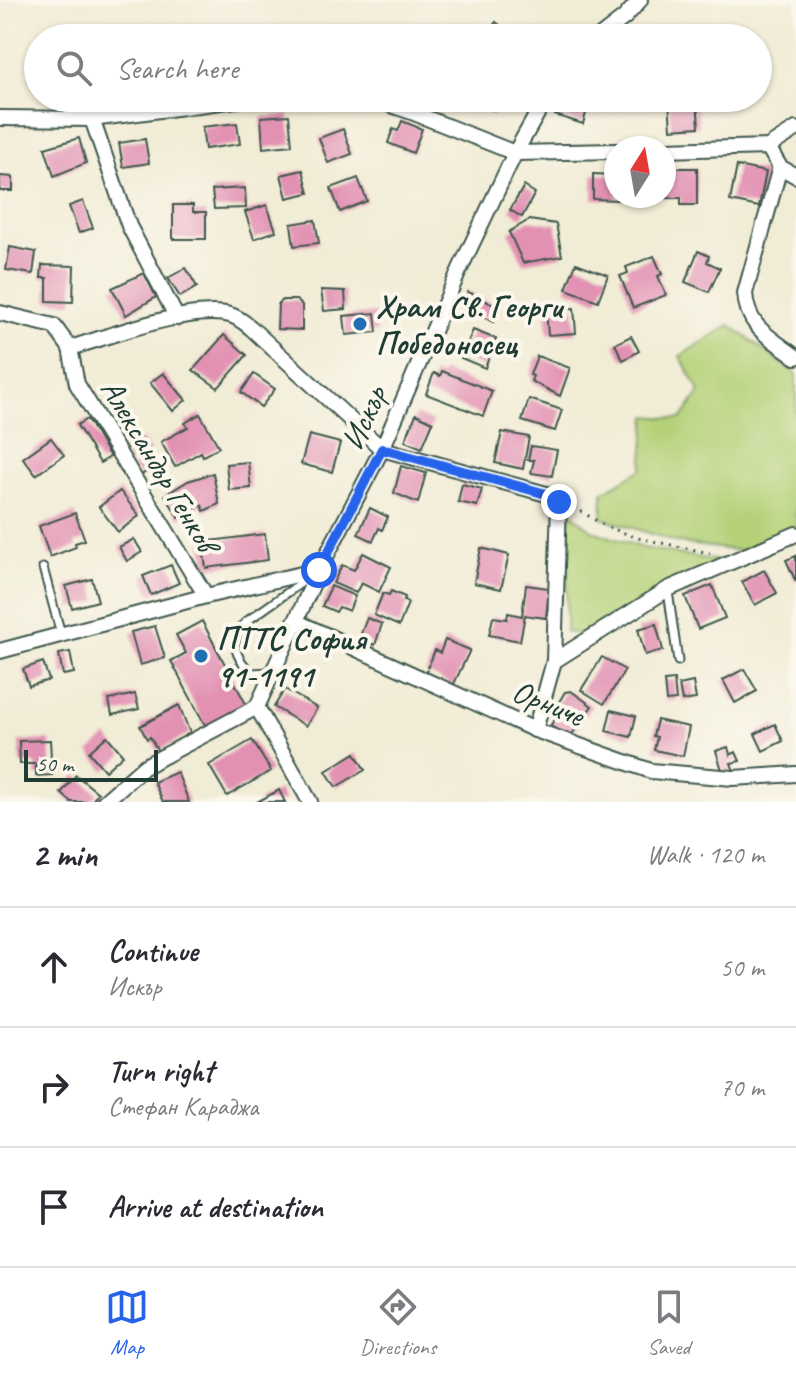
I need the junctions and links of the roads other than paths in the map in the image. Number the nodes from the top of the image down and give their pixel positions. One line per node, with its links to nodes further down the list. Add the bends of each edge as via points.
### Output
1 (640, 0): 2 (street)
2 (616, 24)
3 (145, 112): 7 (street)
4 (412, 112): 12 (street)
5 (538, 112): 12 (street, Искър)
6 (0, 118): 7 (street)
7 (92, 119): 16 (street, via 129,226)
8 (796, 129): 9 (street)
9 (768, 147): 10 (street); 13 (street)
10 (676, 150)
11 (604, 151): 12 (street)
12 (515, 153): 19 (street, Искър)
13 (780, 167): 14 (street); 18 (street, via 745,293 746,311 756,326)
14 (796, 176)
15 (0, 313): 17 (street, via 54,326)
16 (177, 318): 17 (street); 19 (street, via 211,312 233,315)
17 (70, 348): 24 (street, Александър Генков, via 77,384)
18 (796, 357)
19 (382, 449): 22 (street, Искър); 28 (street, via 550,495 559,502)
20 (796, 534): 23 (street)
21 (43, 568): 26 (lane)
22 (319, 570): 24 (street); 25 (street, Искър); 30 (lane, via 247,621 235,636 241,663 252,673)
23 (668, 589): 28 (street); 29 (lane)
24 (206, 596): 26 (street)
25 (295, 621): 30 (street, Искър); 32 (street, Орниче)
26 (61, 634): 27 (street)
27 (0, 651)
28 (554, 661): 32 (street)
29 (678, 661)
30 (271, 671): 31 (street, Искър)
31 (257, 707): 34 (street, via 145,766); 35 (street)
32 (535, 730): 33 (street, Орниче, via 651,771 733,778)
33 (796, 774)
34 (104, 802)
35 (310, 802)

